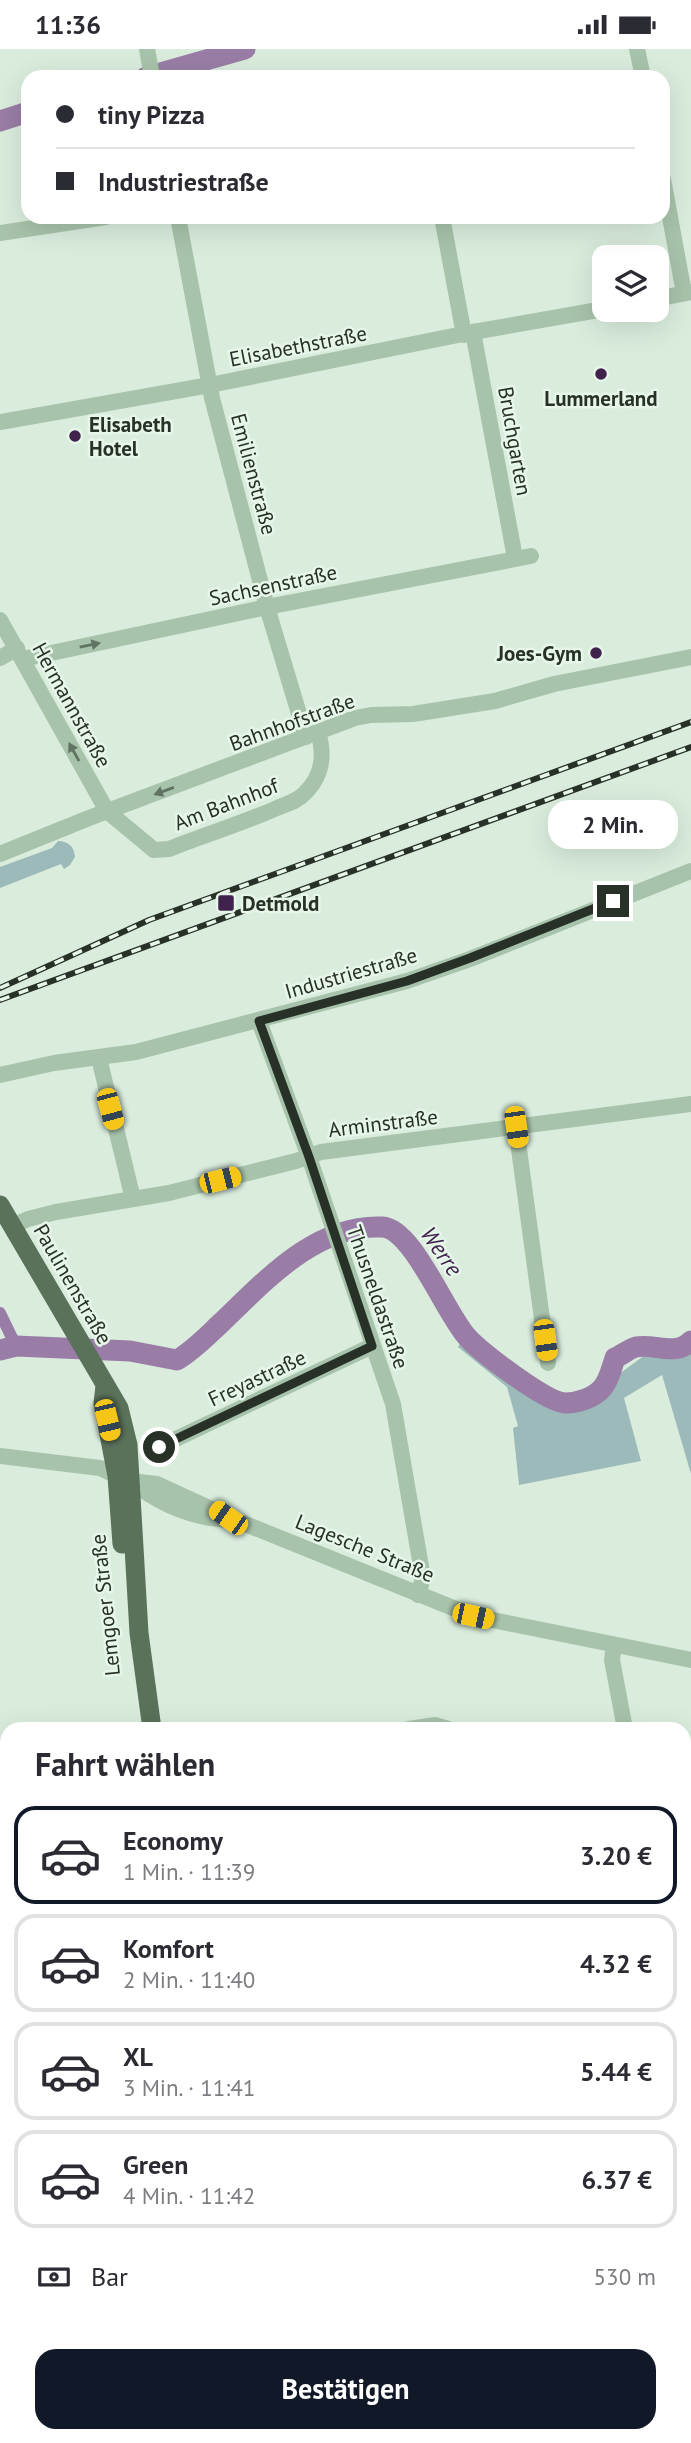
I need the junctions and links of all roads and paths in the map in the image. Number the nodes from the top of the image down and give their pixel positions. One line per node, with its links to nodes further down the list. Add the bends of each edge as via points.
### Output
1 (637, 49): 4 (street)
2 (148, 52): 3 (street)
3 (151, 70)
4 (642, 70)
5 (670, 211): 10 (street)
6 (60, 224): 9 (street)
7 (179, 224): 14 (street, Emilienstraße)
8 (444, 224): 13 (street, Bruchgarten)
9 (0, 233)
10 (688, 293): 11 (street)
11 (669, 297)
12 (592, 311): 13 (street, Elisabethstraße)
13 (468, 334): 14 (street, Elisabethstraße); 16 (street, Bruchgarten)
14 (210, 385): 15 (street, Elisabethstraße); 17 (street, Emilienstraße)
15 (0, 422)
16 (523, 557): 17 (street, Sachsenstraße)
17 (267, 607): 19 (street, Sachsenstraße, one-way to 17); 22 (street, Emilienstraße)
18 (0, 620): 19 (street, Hermannstraße)
19 (20, 654): 21 (street, Sachsenstraße); 23 (street, Hermannstraße, one-way to 19)
20 (691, 657): 22 (street, Bahnhofstraße, via 554,684 495,701 355,718)
21 (0, 658)
22 (312, 735): 23 (street, Bahnhofstraße, one-way to 23); 23 (street, Am Bahnhof, via 323,750 323,759 308,791 246,821 161,851)
23 (107, 811): 24 (street, Bahnhofstraße)
24 (0, 853)
25 (691, 871): 26 (street, Industriestraße, via 407,981)
26 (259, 1021): 27 (street, Industriestraße); 31 (street, Thusneldastraße)
27 (99, 1058): 28 (street, Industriestraße, via 54,1063); 32 (street)
28 (3, 1077)
29 (691, 1104): 30 (street, Arminstraße)
30 (516, 1127): 31 (street, Arminstraße); 36 (street)
31 (309, 1157): 32 (street, Arminstraße); 35 (street, Thusneldastraße)
32 (133, 1199): 34 (street, Arminstraße, via 56,1212)
33 (0, 1205): 34 (main road, Paulinenstraße)
34 (13, 1226): 39 (main road, Paulinenstraße, via 120,1408 128,1445)
35 (372, 1346): 37 (street, Freyastraße); 40 (street, Thusneldastraße, via 393,1404 423,1578)
36 (548, 1363)
37 (159, 1447)
38 (0, 1456): 39 (street, Lagesche Straße, via 100,1468)
39 (124, 1478): 40 (street, Lagesche Straße, via 157,1484 228,1518); 43 (main road, Lemgoer Straße, via 118,1510); 44 (main road, Lemgoer Straße)
40 (418, 1595): 41 (street, Lagesche Straße, via 473,1616)
41 (614, 1645): 42 (street, Lagesche Straße); 45 (street, via 612,1660)
42 (691, 1660)
43 (140, 1722)
44 (151, 1722)
45 (624, 1722)

